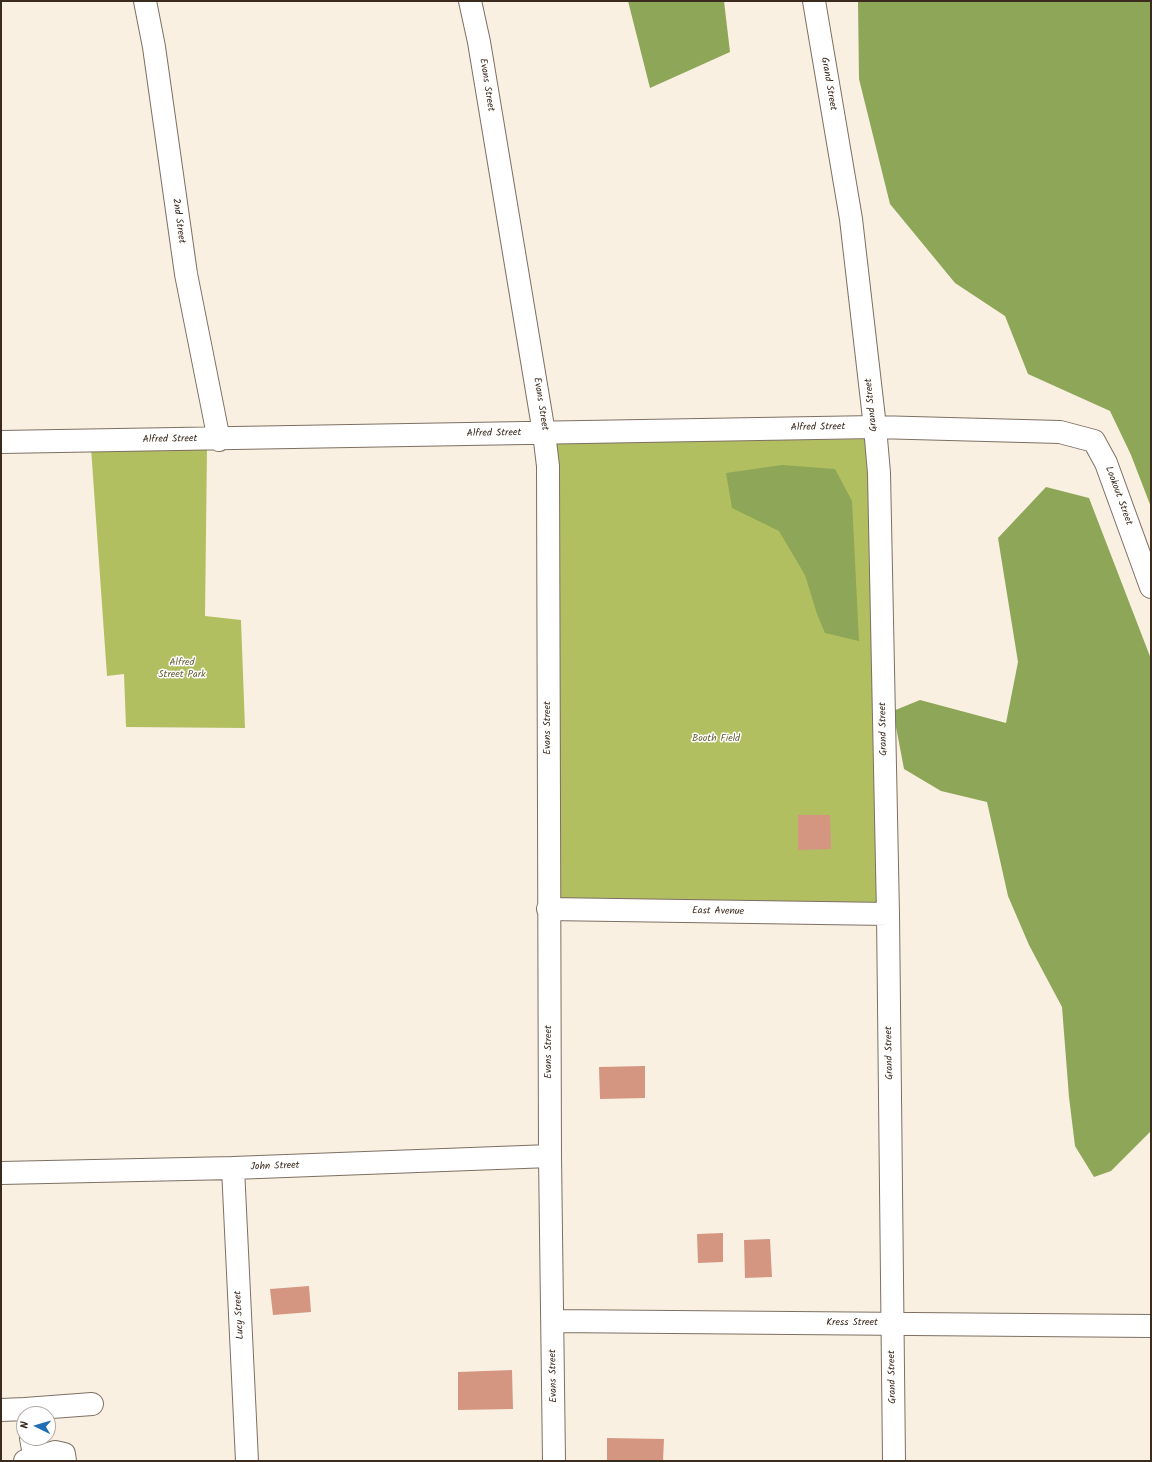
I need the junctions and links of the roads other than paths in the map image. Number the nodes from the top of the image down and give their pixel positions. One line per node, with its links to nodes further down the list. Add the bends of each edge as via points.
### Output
1 (145, 1): 7 (street, 2nd Street, via 154,46 186,274)
2 (470, 1): 6 (street, Evans Street)
3 (814, 1): 4 (street, Grand Street, via 851,220)
4 (875, 427): 5 (street, Alfred Street); 6 (street, Alfred Street); 11 (street, Grand Street, via 879,473)
5 (1060, 432): 9 (street, Lookout Street, via 1094,441 1106,463)
6 (544, 433): 7 (street, Alfred Street); 10 (street, Evans Street, via 548,466)
7 (219, 440): 8 (street, Alfred Street)
8 (1, 442)
9 (1151, 587)
10 (548, 909): 11 (street, East Avenue); 12 (street, Evans Street)
11 (888, 914): 16 (street, Grand Street)
12 (550, 1156): 13 (street, John Street); 15 (street, Evans Street)
13 (233, 1168): 14 (street, John Street); 24 (street, Lucy Street)
14 (1, 1173)
15 (553, 1321): 16 (street, Kress Street); 25 (street, Evans Street)
16 (893, 1323): 17 (street, Kress Street); 26 (street, Grand Street)
17 (1151, 1326)
18 (92, 1404): 19 (street)
19 (56, 1408)
20 (1, 1410): 21 (street)
21 (16, 1411)
22 (31, 1454): 23 (street, via 55,1452 64,1454)
23 (65, 1461)
24 (248, 1461)
25 (554, 1461)
26 (894, 1461)

